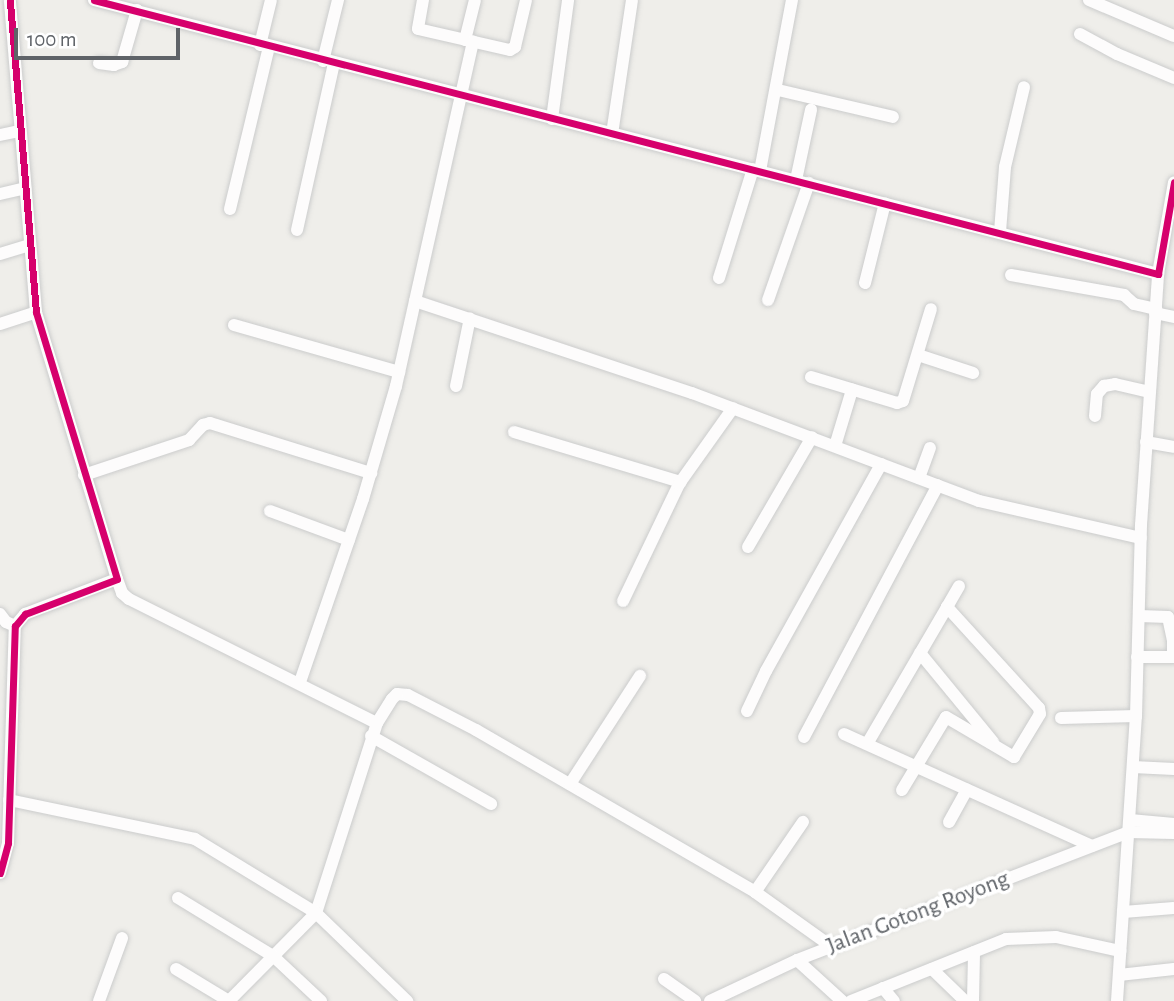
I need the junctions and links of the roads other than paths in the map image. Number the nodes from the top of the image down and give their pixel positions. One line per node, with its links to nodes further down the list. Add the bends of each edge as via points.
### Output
1 (10, 0): 19 (street)
2 (94, 0): 13 (street)
3 (157, 0): 14 (street)
4 (271, 0): 18 (street)
5 (338, 0): 20 (street)
6 (423, 0): 17 (street, via 418,29)
7 (475, 0): 17 (street)
8 (526, 0): 17 (street, via 512,49)
9 (568, 0): 29 (street)
10 (632, 0): 31 (street)
11 (792, 0): 25 (street)
12 (1089, 0): 16 (street)
13 (137, 10): 14 (street); 21 (street, via 122,62)
14 (152, 15): 18 (street)
15 (1080, 34): 23 (street)
16 (1174, 36)
17 (469, 41): 26 (street)
18 (264, 46): 20 (street); 39 (street)
19 (13, 62): 22 (street); 30 (street)
20 (329, 62): 26 (street); 40 (street)
21 (99, 63)
22 (0, 65)
23 (1174, 78)
24 (1024, 87): 41 (street, via 1005,167)
25 (778, 90): 28 (street); 33 (street)
26 (460, 95): 29 (street); 49 (street)
27 (811, 110): 34 (street)
28 (894, 117)
29 (552, 119): 31 (street)
30 (19, 131): 32 (street); 36 (street)
31 (612, 134): 33 (street)
32 (0, 135)
33 (757, 170): 34 (street); 46 (street)
34 (802, 182): 38 (street); 48 (street)
35 (1174, 182): 44 (street)
36 (25, 188): 37 (street); 42 (street)
37 (0, 194)
38 (886, 203): 41 (street); 47 (street)
39 (230, 209)
40 (297, 230)
41 (1000, 232): 44 (street)
42 (30, 245): 43 (street); 52 (street)
43 (0, 254)
44 (1158, 274): 51 (street)
45 (1011, 275): 51 (street, via 1124,295 1134,304)
46 (719, 278)
47 (865, 283)
48 (768, 300)
49 (415, 301): 54 (street); 58 (street)
50 (931, 309): 57 (street)
51 (1156, 311): 53 (street); 63 (street)
52 (36, 312): 55 (street); 74 (street)
53 (1174, 317)
54 (470, 318): 61 (street); 64 (street)
55 (0, 324)
56 (234, 325): 58 (street)
57 (918, 355): 59 (street); 62 (street, via 903,401)
58 (399, 372): 73 (street)
59 (973, 373)
60 (811, 377): 62 (street)
61 (456, 386)
62 (852, 390): 69 (street)
63 (1149, 392): 65 (street, via 1104,386 1097,394); 68 (street)
64 (733, 408): 67 (street); 76 (street)
65 (1095, 416)
66 (514, 432): 76 (street)
67 (812, 437): 69 (street); 81 (street)
68 (1146, 442): 70 (street); 79 (street)
69 (835, 446): 72 (street)
70 (1174, 447)
71 (930, 448): 75 (street)
72 (881, 464): 75 (street); 97 (street)
73 (371, 473): 74 (street, via 209,424 189,440); 80 (street)
74 (84, 475): 82 (street)
75 (919, 478): 77 (street)
76 (681, 482): 84 (street)
77 (938, 485): 79 (street, via 979,501); 104 (street)
78 (270, 511): 80 (street)
79 (1140, 538): 87 (street)
80 (349, 540): 95 (street)
81 (748, 547)
82 (117, 579): 88 (street, via 25,614); 95 (street, via 130,599)
83 (959, 586): 85 (street)
84 (623, 601)
85 (947, 607): 90 (street); 106 (street, via 1039,708 1016,756)
86 (0, 614): 88 (street)
87 (1139, 616): 91 (street); 92 (street, via 1168,617)
88 (15, 626): 89 (street)
89 (13, 653): 93 (street); 113 (street)
90 (920, 653): 96 (street); 105 (street)
91 (1138, 657): 92 (street); 98 (street)
92 (1174, 657)
93 (0, 658)
94 (640, 676): 110 (street)
95 (300, 682): 101 (street)
96 (957, 698): 99 (street); 106 (street)
97 (747, 711)
98 (1136, 716): 100 (street); 108 (street)
99 (946, 717): 106 (street); 107 (street)
100 (1061, 718)
101 (377, 723): 103 (street); 110 (street, via 397,694 408,695)
102 (844, 734): 105 (street)
103 (370, 736): 114 (street); 126 (street)
104 (804, 737)
105 (867, 744): 107 (street)
106 (1000, 751)
107 (915, 766): 111 (street); 112 (street)
108 (1133, 767): 109 (street); 118 (street)
109 (1174, 769)
110 (570, 784): 122 (street)
111 (902, 790)
112 (967, 790): 116 (street); 120 (street)
113 (9, 800): 121 (street, via 8,843); 126 (street, via 195,839)
114 (491, 804)
115 (803, 822): 122 (street)
116 (949, 822)
117 (1174, 824): 118 (street)
118 (1129, 826): 119 (street); 120 (street, Jalan Gotong Royong); 125 (street)
119 (1174, 833)
120 (1092, 846): 128 (street, Jalan Gotong Royong)
121 (1, 866)
122 (755, 892): 128 (street)
123 (178, 898): 131 (street)
124 (1174, 908): 125 (street)
125 (1124, 912): 129 (street)
126 (316, 913): 131 (street); 142 (street)
127 (122, 938): 139 (street)
128 (832, 947): 132 (street, Jalan Gotong Royong)
129 (1120, 951): 130 (street, via 1037,936 1006,939); 136 (street)
130 (974, 952): 133 (street); 149 (street)
131 (273, 956): 140 (street); 141 (street)
132 (797, 960): 144 (street, Jalan Gotong Royong); 145 (street)
133 (932, 968): 138 (street); 148 (street)
134 (176, 969): 140 (street)
135 (1174, 969): 136 (street)
136 (1118, 975): 150 (street)
137 (664, 979): 143 (street)
138 (883, 988): 146 (street); 147 (street)
139 (99, 1001)
140 (229, 1001)
141 (321, 1001)
142 (407, 1001)
143 (695, 1001)
144 (710, 1001)
145 (842, 1001)
146 (851, 1001)
147 (894, 1001)
148 (965, 1001)
149 (973, 1001)
150 (1117, 1001)

